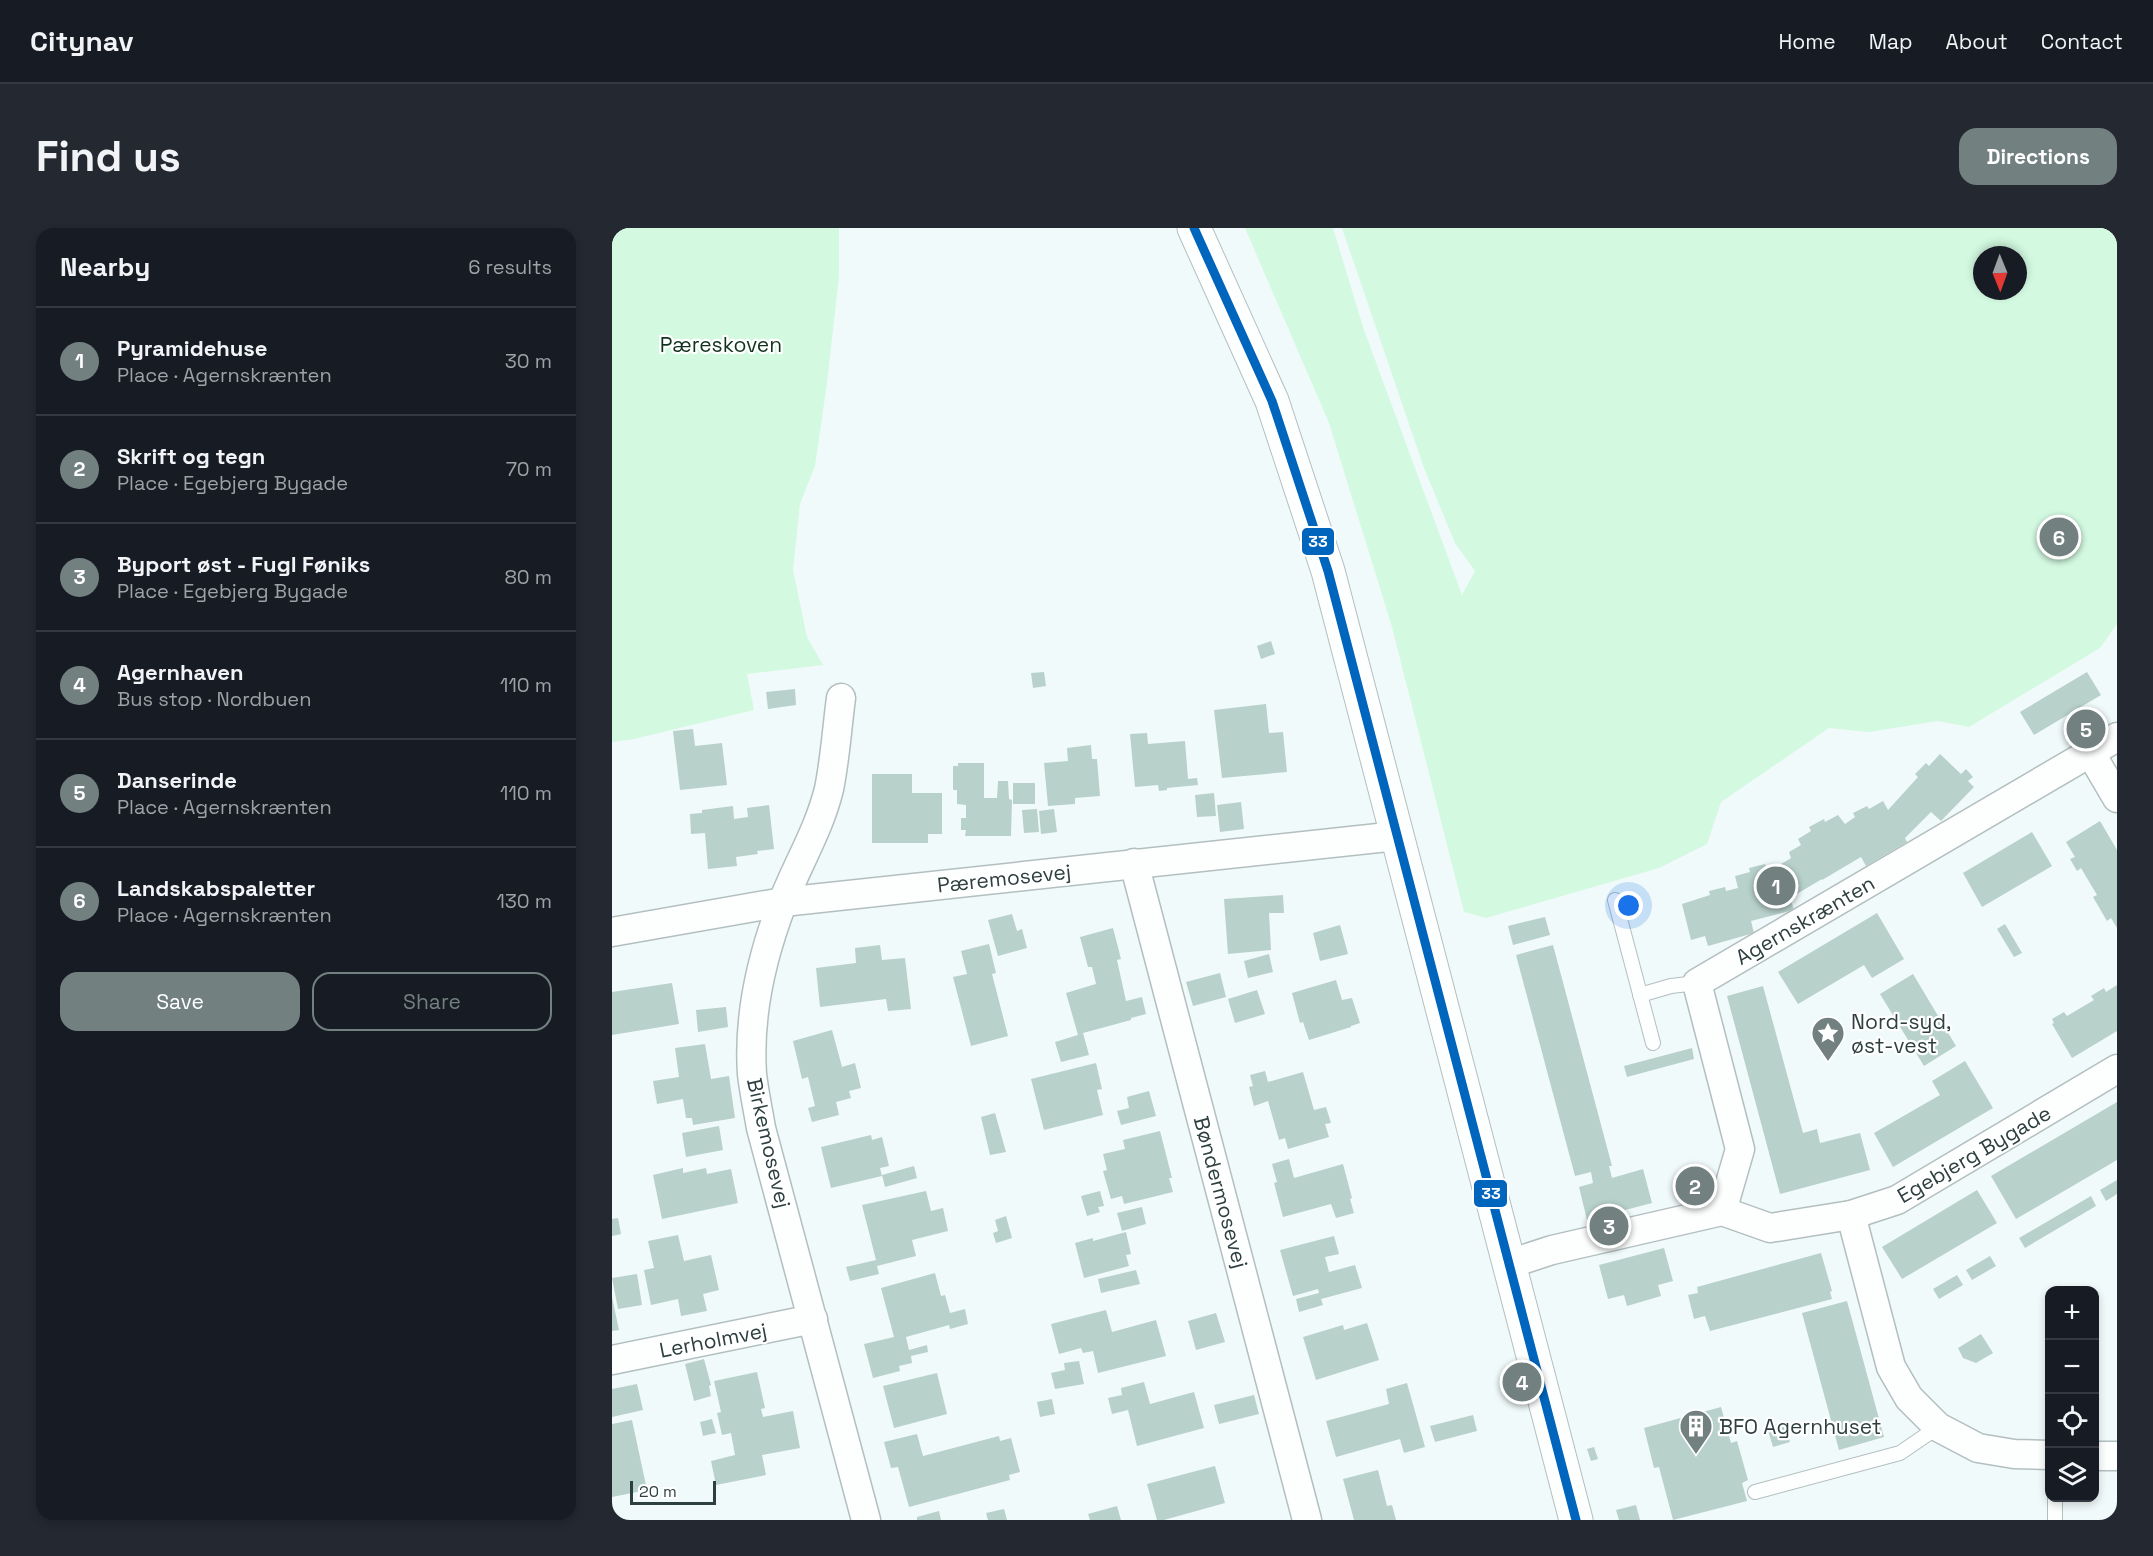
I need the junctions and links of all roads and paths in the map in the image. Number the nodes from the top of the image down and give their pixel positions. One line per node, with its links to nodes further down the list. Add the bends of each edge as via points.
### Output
1 (1194, 228): 6 (street, via 1272,401 1328,571)
2 (841, 699): 9 (street, Birkemosevej, via 828,789 808,848)
3 (2117, 737): 4 (street, Agernskrænten)
4 (2090, 752): 5 (street); 11 (street, Agernskrænten)
5 (2117, 798)
6 (1397, 836): 7 (street, Pæremosevej); 17 (street)
7 (1134, 864): 9 (street, Pæremosevej); 27 (street, Bøndermosevej)
8 (1614, 900): 12 (lane)
9 (783, 902): 10 (street, Pæremosevej); 18 (street, Birkemosevej, via 761,968 753,1009 753,1076 761,1128)
10 (612, 932)
11 (1697, 983): 12 (lane); 15 (street, via 1740,1149)
12 (1640, 995): 13 (lane)
13 (1653, 1043)
14 (2117, 1069): 16 (street, Egebjerg Bygade, via 1898,1200)
15 (1722, 1211): 16 (street, Egebjerg Bygade, via 1770,1228); 17 (street, via 1552,1250)
16 (1851, 1215): 20 (street, via 1891,1367 1909,1398)
17 (1509, 1264): 28 (street)
18 (813, 1319): 19 (street, Lerholmvej); 26 (street, Birkemosevej)
19 (612, 1360)
20 (1938, 1427): 21 (street, via 1978,1448); 24 (lane, via 1900,1453)
21 (2045, 1455)
22 (2099, 1456): 23 (street)
23 (2117, 1456)
24 (1755, 1492)
25 (2055, 1502): 29 (lane)
26 (866, 1520)
27 (1307, 1520)
28 (1576, 1520)
29 (2055, 1520)

